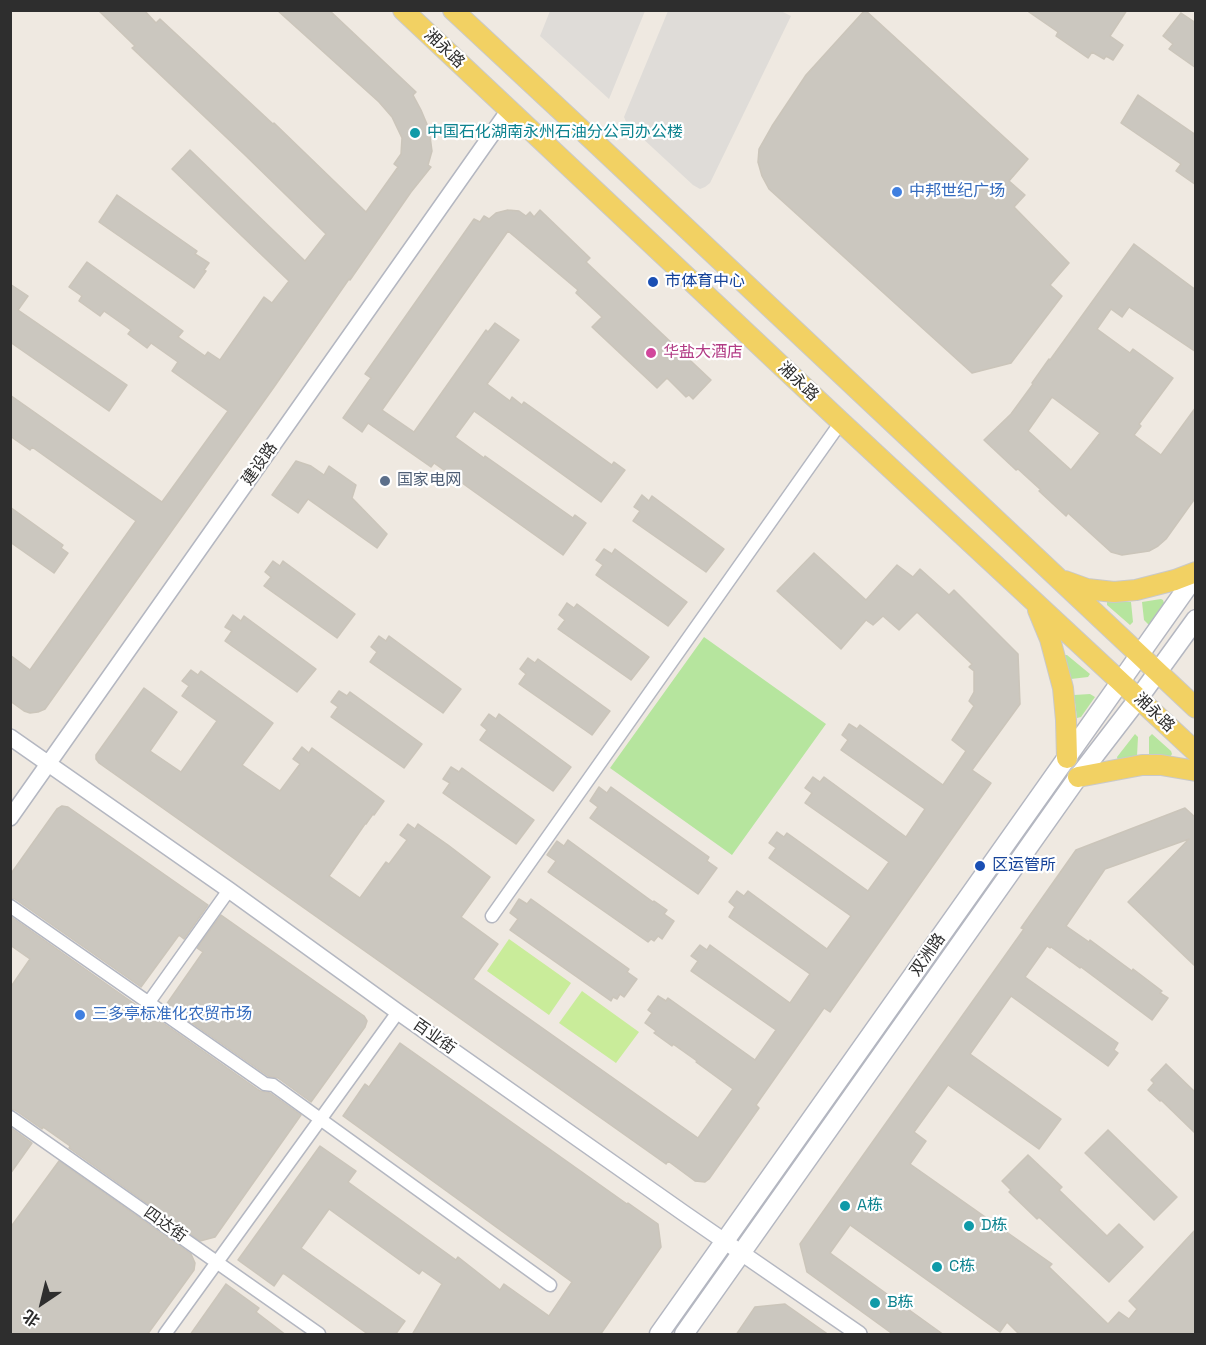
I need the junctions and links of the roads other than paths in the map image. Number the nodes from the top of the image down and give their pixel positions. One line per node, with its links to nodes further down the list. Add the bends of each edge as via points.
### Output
1 (403, 10): 3 (main road, 湘永路)
2 (453, 10): 5 (main road, 湘永路)
3 (509, 110): 4 (main road, 湘永路); 19 (street, 建设路)
4 (841, 422): 7 (main road, 湘永路); 25 (street)
5 (1026, 549): 7 (main road); 8 (main road, 湘永路)
6 (1196, 573): 8 (main road, via 1155,586 1114,592 1087,589); 11 (main road, 双洲路)
7 (1004, 574): 9 (main road, 湘永路)
8 (1058, 579): 11 (main road, 湘永路)
9 (1034, 602): 13 (main road, 湘永路); 18 (main road, via 1050,639 1061,680)
10 (1196, 619): 12 (main road, 双洲路)
11 (1139, 656): 12 (main road, 湘永路); 13 (main road, 双洲路)
12 (1157, 673): 14 (main road, 双洲路); 15 (main road, 湘永路)
13 (1120, 682): 14 (main road, 湘永路); 18 (main road, 双洲路)
14 (1138, 699): 17 (main road, 湘永路); 21 (main road, 双洲路)
15 (1196, 708)
16 (10, 737): 19 (street, 百业街)
17 (1196, 752)
18 (1067, 758): 30 (main road, 双洲路)
19 (49, 764): 22 (street, 建设路); 23 (street, 百业街)
20 (1196, 771): 21 (main road, via 1142,765)
21 (1078, 777): 31 (main road, 双洲路)
22 (10, 818)
23 (229, 890): 26 (street); 27 (street, 百业街)
24 (10, 906): 26 (street)
25 (492, 916)
26 (149, 1002): 29 (street)
27 (398, 1012): 29 (street); 30 (street, 百业街)
28 (10, 1117): 32 (street, 四达街)
29 (321, 1119): 32 (street); 33 (street)
30 (725, 1242): 31 (street, 百业街); 36 (main road, 双洲路)
31 (742, 1253): 37 (main road, 双洲路); 38 (street, 百业街)
32 (217, 1262): 34 (street); 35 (street, 四达街)
33 (550, 1285)
34 (165, 1335)
35 (319, 1335)
36 (659, 1335)
37 (684, 1335)
38 (859, 1335)

